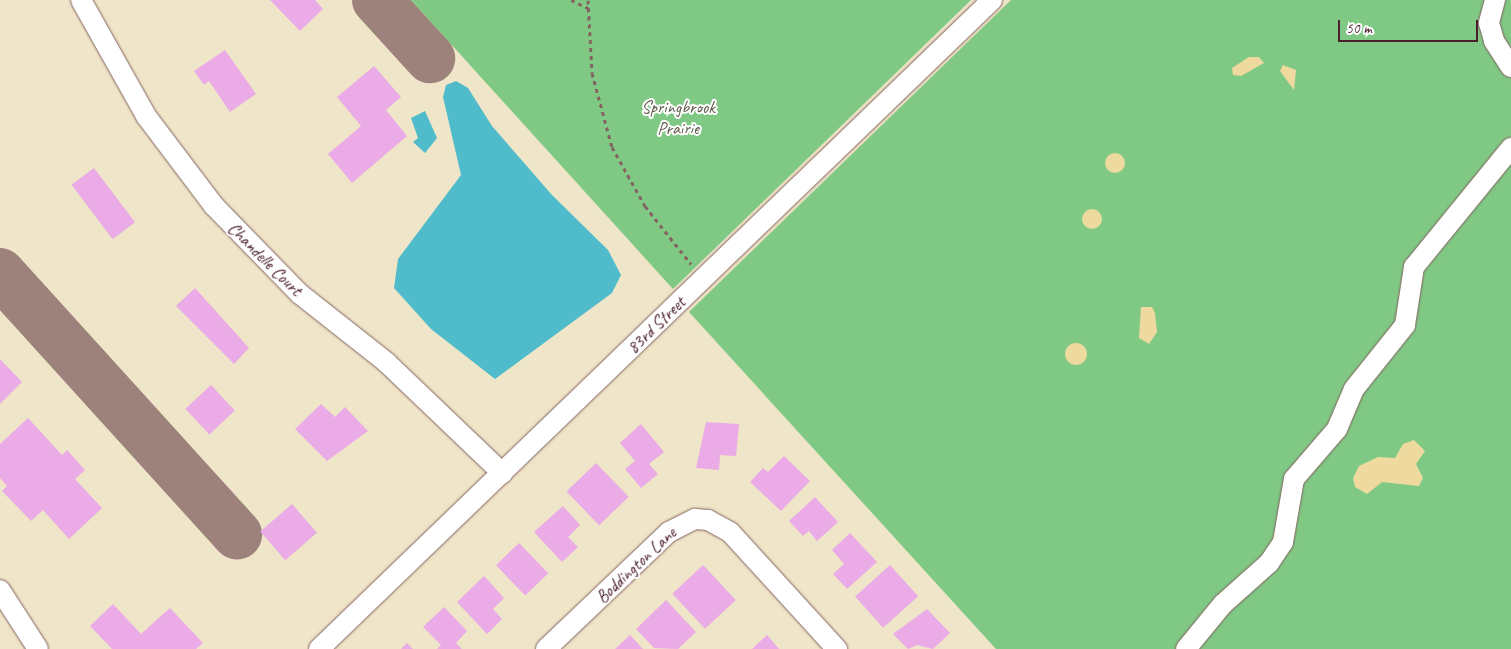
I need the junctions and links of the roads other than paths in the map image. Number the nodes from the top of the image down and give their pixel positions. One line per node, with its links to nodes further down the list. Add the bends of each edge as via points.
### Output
1 (81, 0): 6 (street, Chandelle Court, via 146,116 214,206 300,294 422,394)
2 (992, 0): 6 (street, 83rd Street)
3 (1495, 0): 4 (street, via 1489,23 1494,41)
4 (1511, 67)
5 (1511, 148): 12 (street, via 1414,267 1405,325 1354,389 1338,429 1294,479 1286,505 1288,527 1278,550)
6 (502, 472): 9 (street, 83rd Street)
7 (0, 590): 8 (street)
8 (38, 649)
9 (319, 649)
10 (546, 649): 11 (street, Boddington Lane, via 669,532 695,519 708,520 730,532)
11 (836, 649)
12 (1186, 649)

